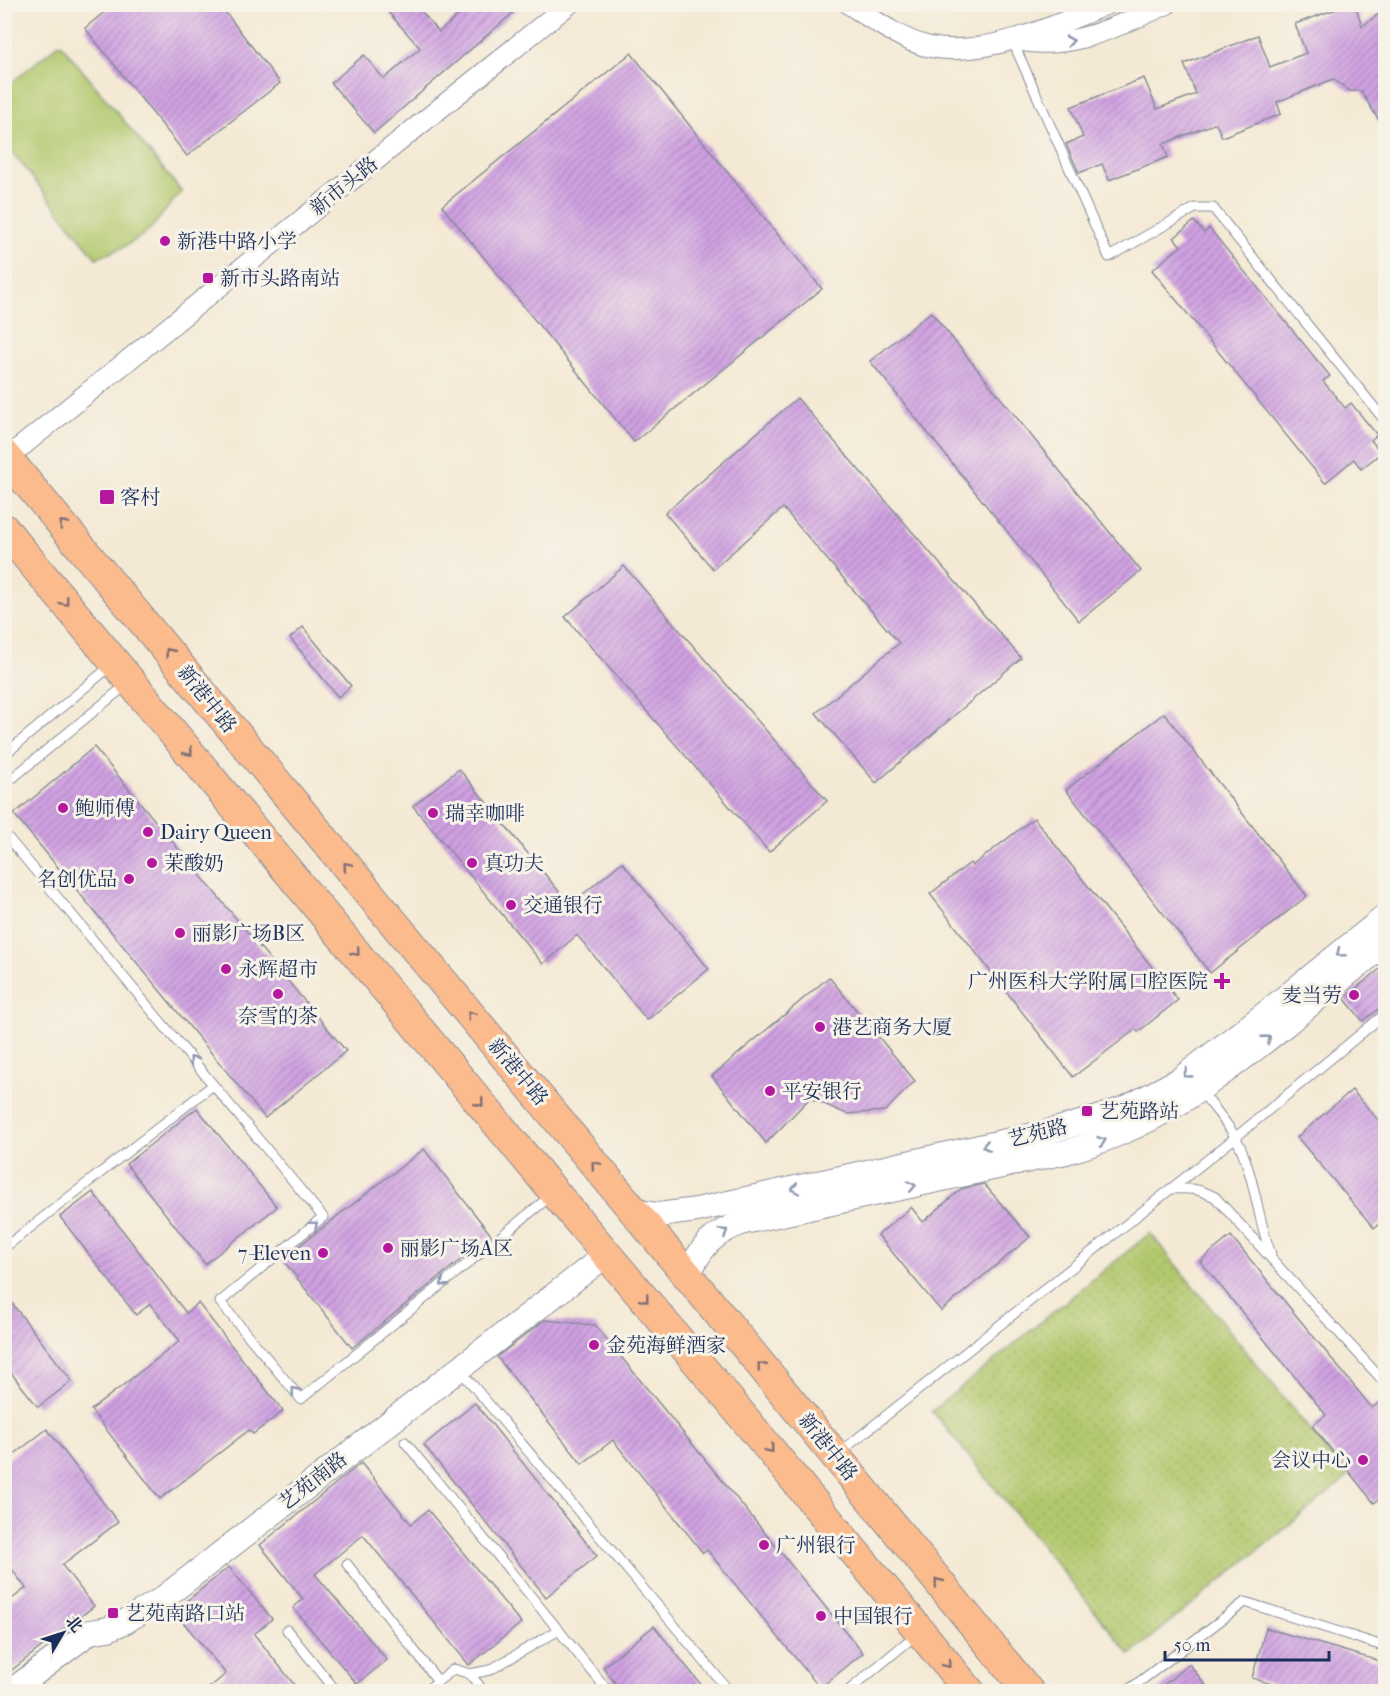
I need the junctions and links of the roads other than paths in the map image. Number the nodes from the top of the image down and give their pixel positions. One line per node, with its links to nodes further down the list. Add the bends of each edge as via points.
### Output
1 (568, 4): 7 (street, 新市头路)
2 (849, 4): 5 (street, via 896,33 928,47 954,50)
3 (1107, 4): 5 (street)
4 (1167, 4): 5 (street, one-way to 4, via 1035,44 1089,38)
5 (1012, 39): 6 (lane, via 1109,257 1195,208 1213,208)
6 (1386, 422)
7 (6, 457): 21 (main road, 新港中路, one-way to 7)
8 (4, 529): 9 (main road, one-way to 9)
9 (123, 672): 10 (lane); 11 (lane); 20 (main road, one-way to 20)
10 (4, 755)
11 (4, 785)
12 (4, 832): 16 (lane, one-way to 12)
13 (1386, 916): 21 (street, 艺苑路, one-way to 21, via 1216,1053 1179,1080 1128,1107 1047,1132 697,1210 658,1215)
14 (1386, 944): 17 (street, 艺苑路, one-way to 14)
15 (1386, 1012): 18 (lane)
16 (213, 1085): 20 (lane, one-way to 16, via 301,1400 220,1302 323,1218); 22 (lane)
17 (1200, 1090): 18 (lane); 25 (street, 艺苑路, one-way to 17, via 704,1248 725,1229 744,1222 1086,1146 1146,1122)
18 (1236, 1137): 19 (lane); 24 (lane, via 1271,1254)
19 (1170, 1189): 24 (lane, via 1200,1190 1215,1197); 29 (lane)
20 (555, 1193): 23 (main road)
21 (633, 1210): 25 (main road, 新港中路)
22 (4, 1248)
23 (606, 1255): 26 (street, 艺苑南路); 33 (main road, one-way to 33)
24 (1280, 1266): 27 (lane)
25 (688, 1276): 29 (main road, 新港中路, one-way to 25)
26 (459, 1368): 37 (street, 艺苑南路, via 162,1599 126,1621 90,1632); 42 (lane)
27 (1386, 1384)
28 (405, 1442): 32 (lane)
29 (835, 1456): 45 (main road, 新港中路, one-way to 29)
30 (347, 1564): 36 (lane)
31 (287, 1630): 38 (lane)
32 (559, 1630): 35 (lane, via 490,1670); 41 (lane)
33 (920, 1631): 43 (lane); 44 (main road, one-way to 44)
34 (1386, 1647): 46 (lane, via 1245,1602)
35 (470, 1674): 36 (lane, via 454,1669); 40 (lane)
36 (438, 1681): 39 (lane)
37 (10, 1692)
38 (337, 1692)
39 (424, 1692)
40 (484, 1692)
41 (609, 1692)
42 (730, 1692)
43 (847, 1692)
44 (969, 1692)
45 (1029, 1692)
46 (1126, 1692)

